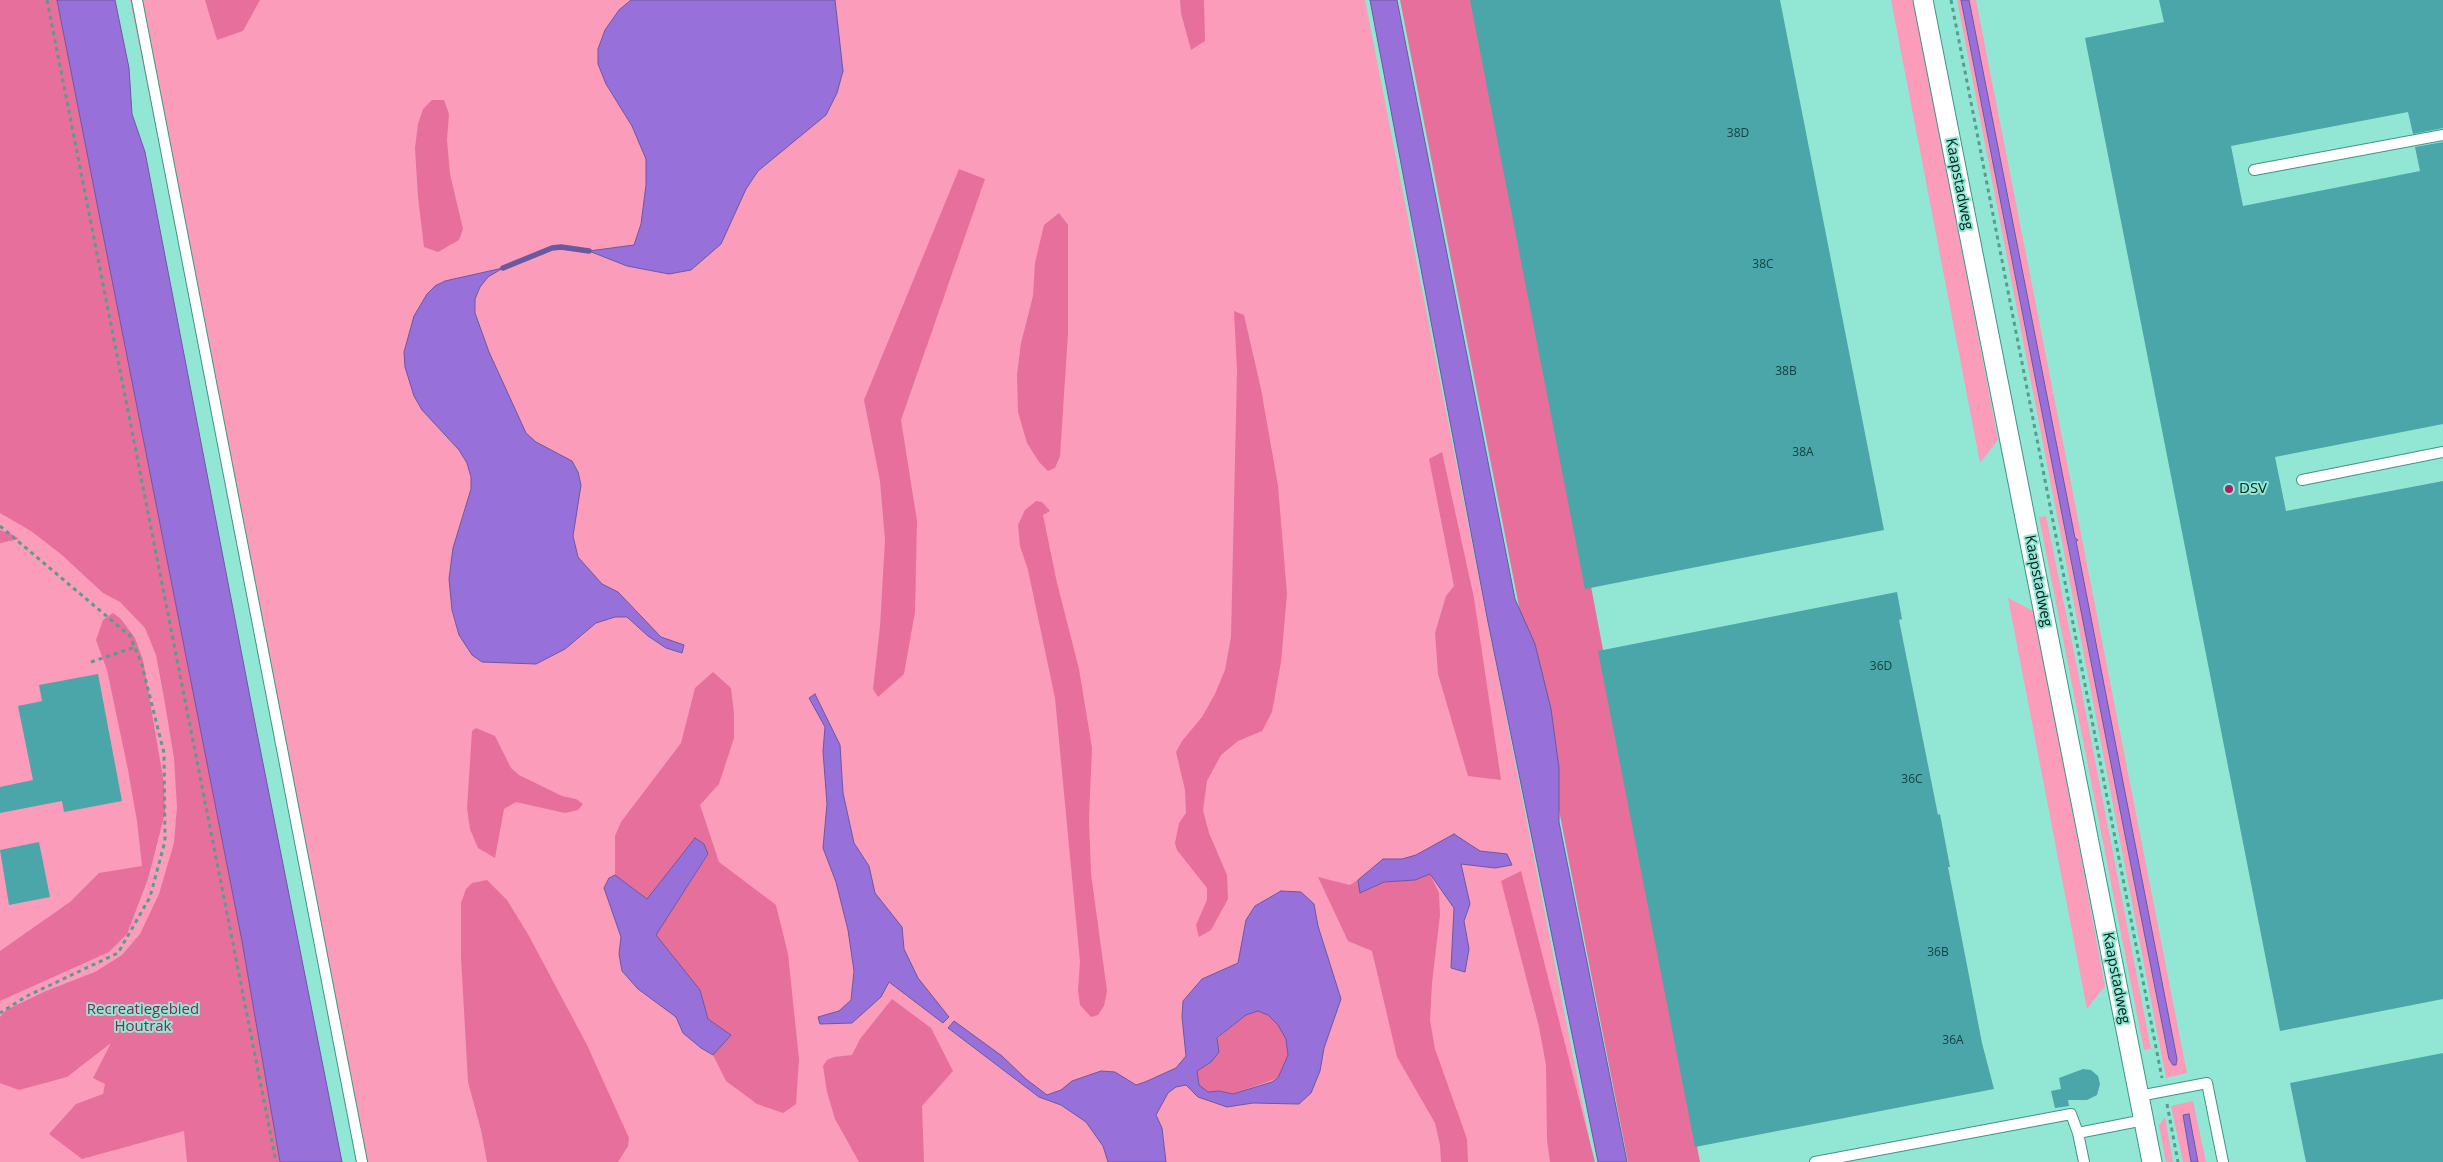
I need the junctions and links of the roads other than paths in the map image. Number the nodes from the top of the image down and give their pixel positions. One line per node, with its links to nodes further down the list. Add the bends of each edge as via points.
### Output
1 (137, 0): 10 (lane)
2 (1923, 0): 7 (street, Kaapstadweg)
3 (2443, 135): 4 (lane)
4 (2254, 170)
5 (2443, 452): 6 (lane)
6 (2302, 480)
7 (2139, 1096): 8 (street, Kaapstadweg); 14 (lane, via 2207,1083)
8 (2144, 1120): 9 (lane); 13 (street, Kaapstadweg)
9 (2078, 1133): 11 (lane, via 2071,1114); 12 (lane)
10 (362, 1162)
11 (1815, 1162)
12 (2084, 1162)
13 (2152, 1162)
14 (2222, 1162)

